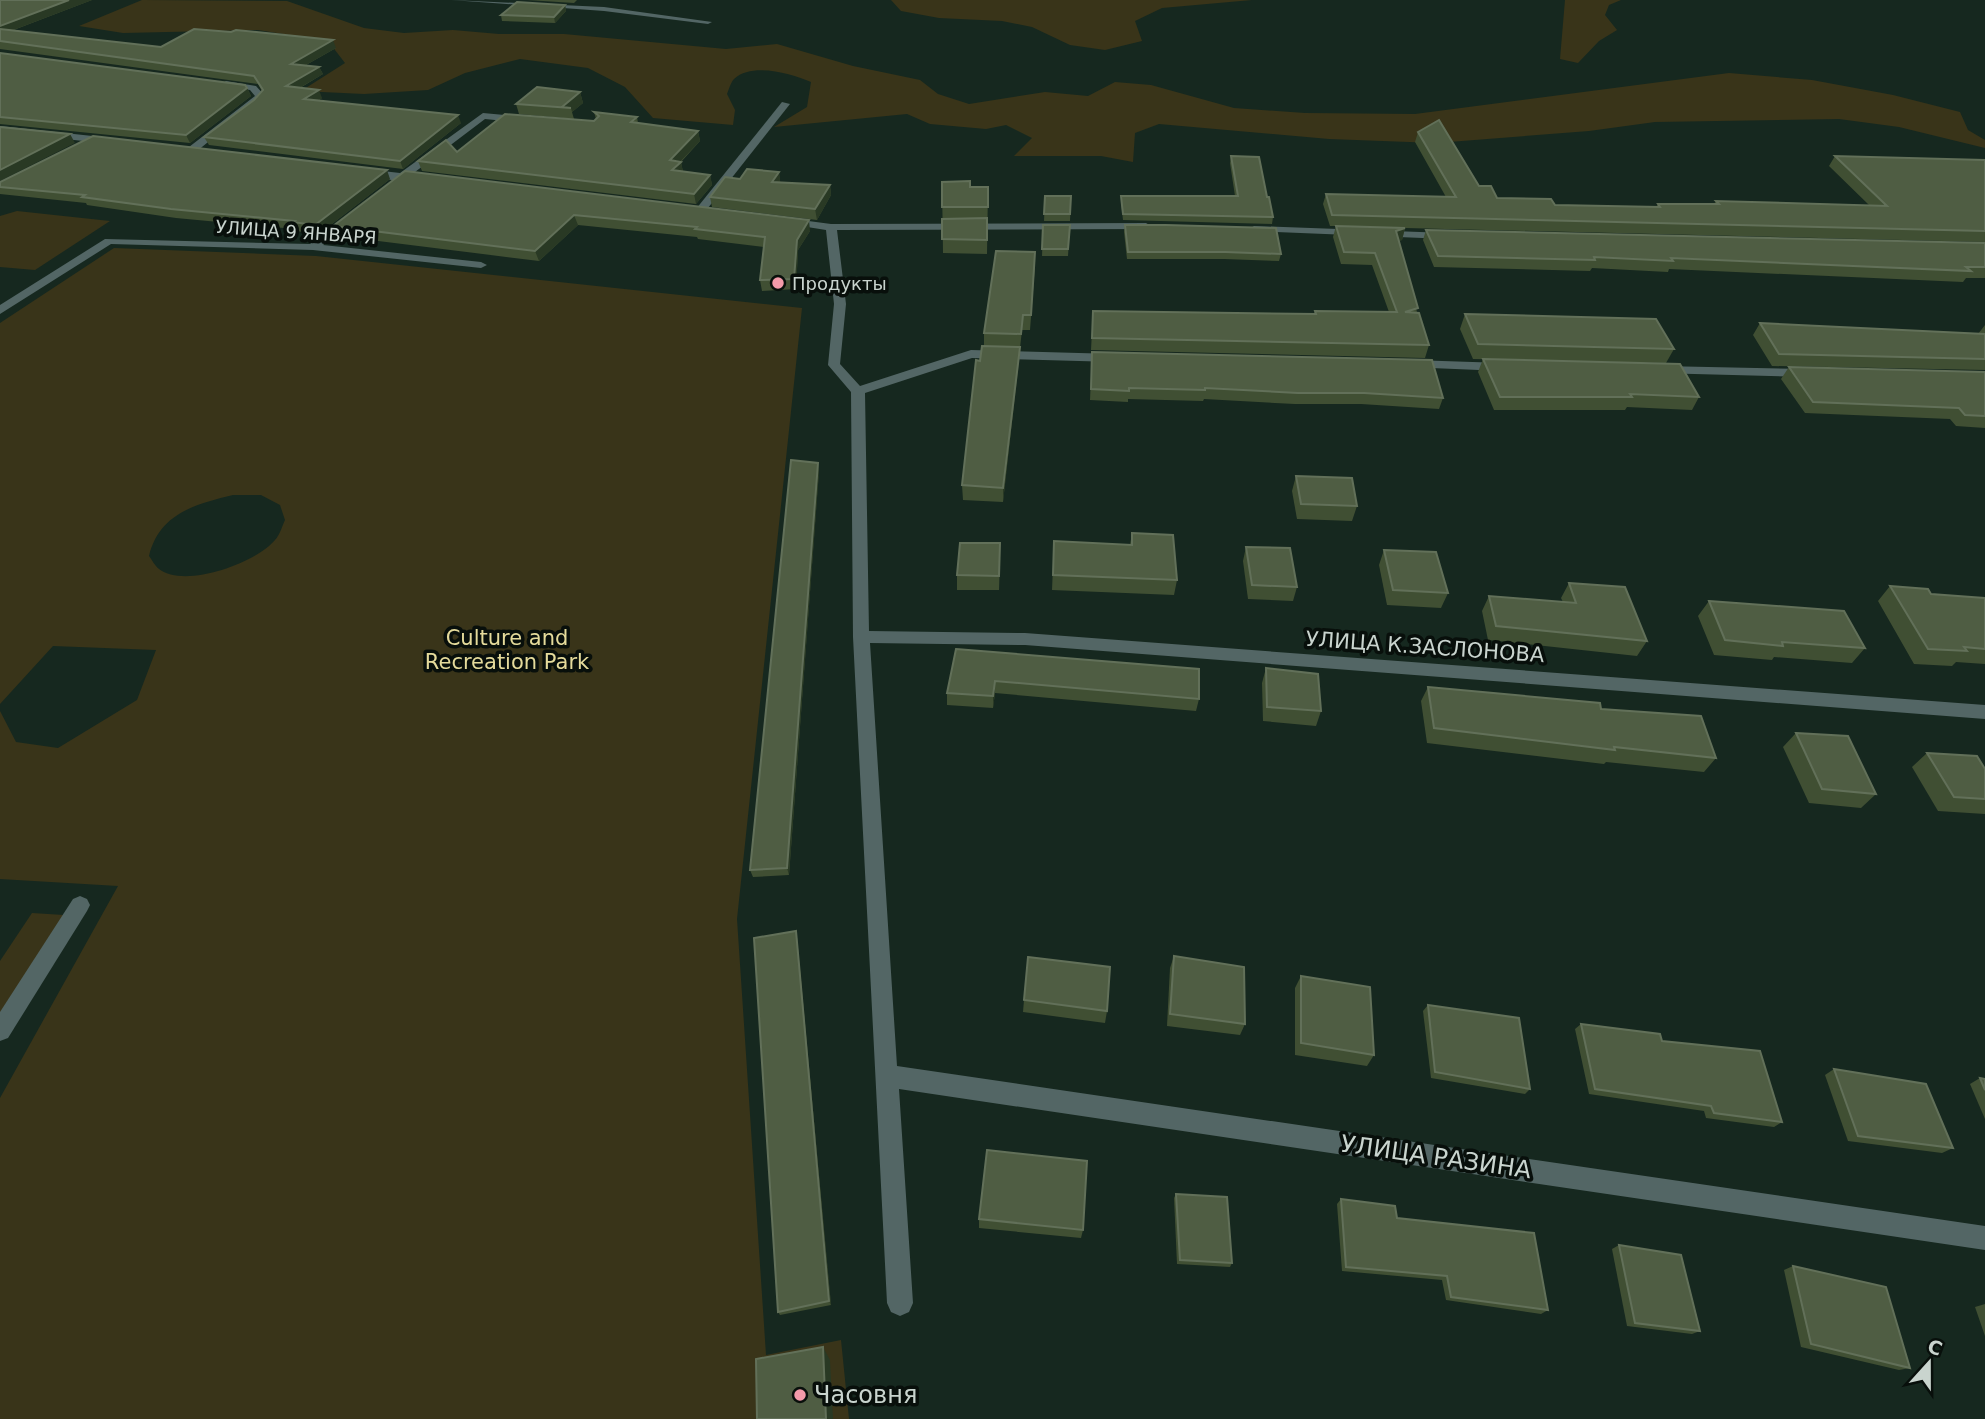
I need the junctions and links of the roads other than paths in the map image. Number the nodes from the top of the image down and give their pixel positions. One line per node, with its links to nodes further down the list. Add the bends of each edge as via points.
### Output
1 (455, 0): 2 (street, via 604,9)
2 (708, 22)
3 (216, 82): 10 (street, via 253,88 260,96)
4 (785, 104): 19 (street)
5 (538, 121): 14 (street, via 483,116)
6 (0, 129): 7 (street)
7 (93, 140): 8 (street); 11 (street)
8 (118, 142)
9 (180, 148): 10 (street)
10 (192, 149): 12 (street)
11 (70, 152)
12 (215, 152)
13 (351, 170): 14 (street)
14 (403, 177): 15 (street); 16 (street)
15 (430, 180)
16 (393, 184)
17 (363, 208): 26 (street)
18 (686, 210): 19 (street)
19 (699, 211): 20 (street)
20 (713, 213)
21 (778, 221): 23 (street)
22 (1165, 226): 23 (street)
23 (831, 227): 34 (street, via 840,304 834,365)
24 (1246, 229): 25 (street)
25 (1453, 236)
26 (313, 247): 27 (street, УЛИЦА 9 ЯНВАРЯ); 28 (street, УЛИЦА 9 ЯНВАРЯ, via 109,241)
27 (481, 265)
28 (0, 310)
29 (1124, 358): 34 (street, via 971,355)
30 (1402, 364): 31 (street)
31 (1513, 367)
32 (1652, 370): 33 (street)
33 (1818, 374)
34 (858, 391): 35 (street)
35 (861, 637): 36 (street, УЛИЦА К.ЗАСЛОНОВА, via 1025,639); 39 (street)
36 (1985, 712)
37 (80, 905): 38 (street)
38 (0, 1031)
39 (888, 1076): 40 (street, УЛИЦА РАЗИНА); 41 (street)
40 (1985, 1238)
41 (900, 1303)

